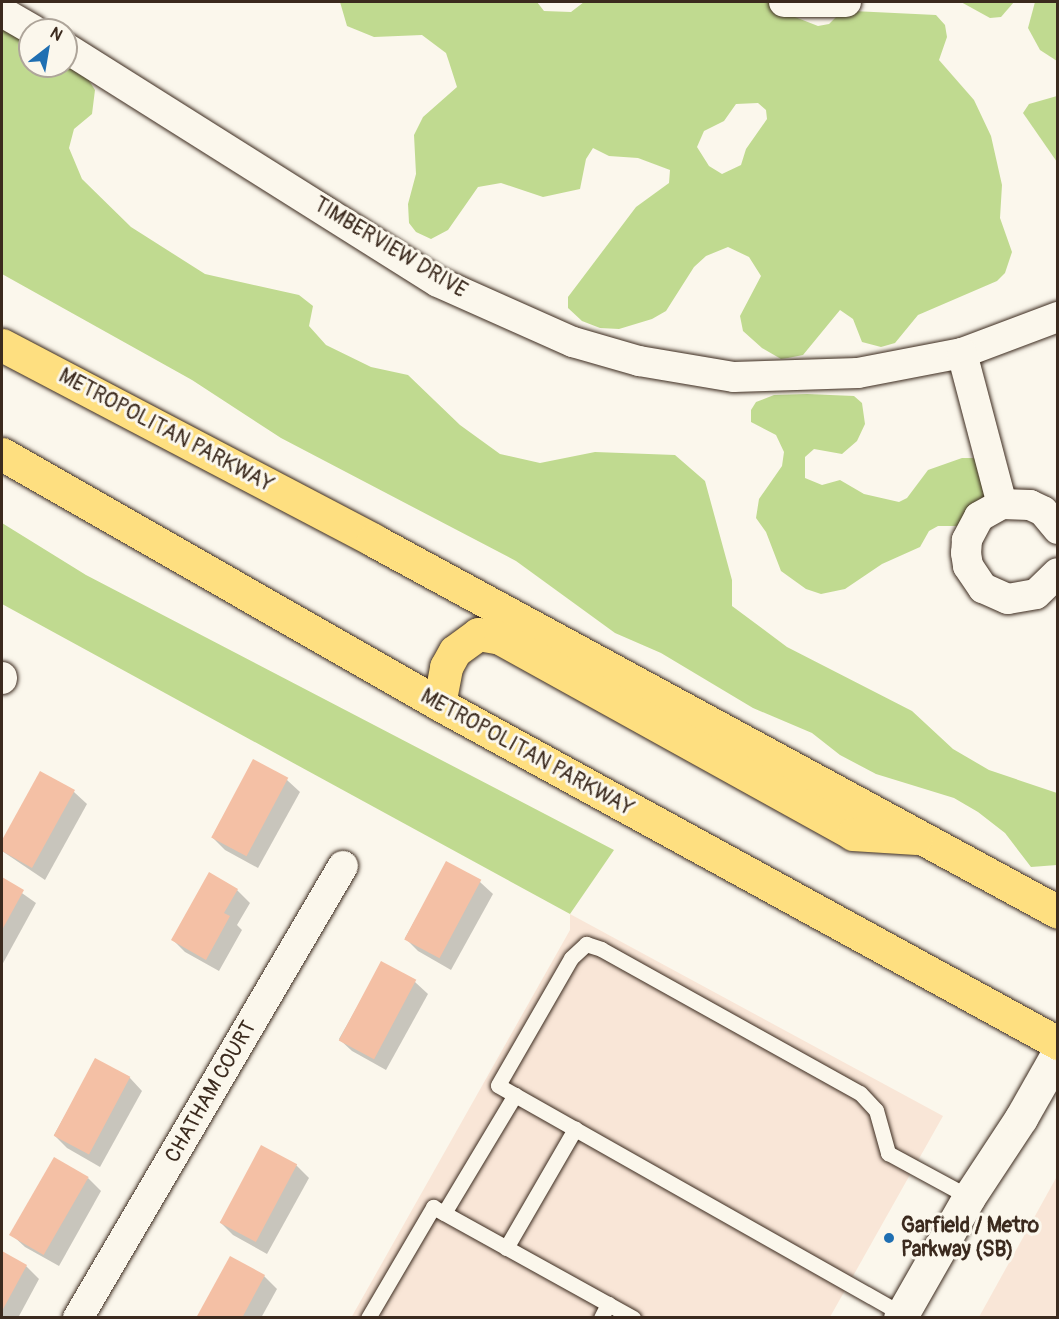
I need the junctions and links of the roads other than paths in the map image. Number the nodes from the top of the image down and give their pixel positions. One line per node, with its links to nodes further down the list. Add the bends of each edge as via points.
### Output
1 (784, 2): 2 (street)
2 (846, 2)
3 (2, 12): 4 (street)
4 (18, 21)
5 (78, 56): 8 (street, TIMBERVIEW DRIVE, via 438,282 573,342 684,369 776,378 858,373)
6 (1058, 316): 8 (street, TIMBERVIEW DRIVE)
7 (2, 345): 14 (main road, METROPOLITAN PARKWAY, via 384,545)
8 (963, 353): 10 (street)
9 (2, 454): 13 (main road, METROPOLITAN PARKWAY)
10 (1002, 504): 11 (street, via 1030,505 1042,511); 12 (street, via 979,517 967,540 967,560 975,578 995,595 1023,598 1048,586)
11 (1058, 529)
12 (1058, 573)
13 (439, 705): 14 (main road, via 446,667 455,651 478,634 500,638 853,834); 17 (main road, METROPOLITAN PARKWAY)
14 (927, 839): 16 (main road, METROPOLITAN PARKWAY)
15 (343, 866): 26 (street, CHATHAM COURT)
16 (1058, 912)
17 (1058, 1043)
18 (1058, 1053): 21 (main road)
19 (515, 1095): 20 (lane); 21 (lane, via 498,1085 571,958 585,944 601,949 860,1094 876,1110 888,1153); 22 (lane)
20 (575, 1129): 23 (lane); 25 (lane)
21 (969, 1197): 25 (main road)
22 (444, 1213): 23 (lane); 27 (lane, via 433,1207)
23 (506, 1248): 24 (lane)
24 (605, 1311): 28 (lane)
25 (901, 1316)
26 (78, 1317)
27 (368, 1317)
28 (633, 1317)

